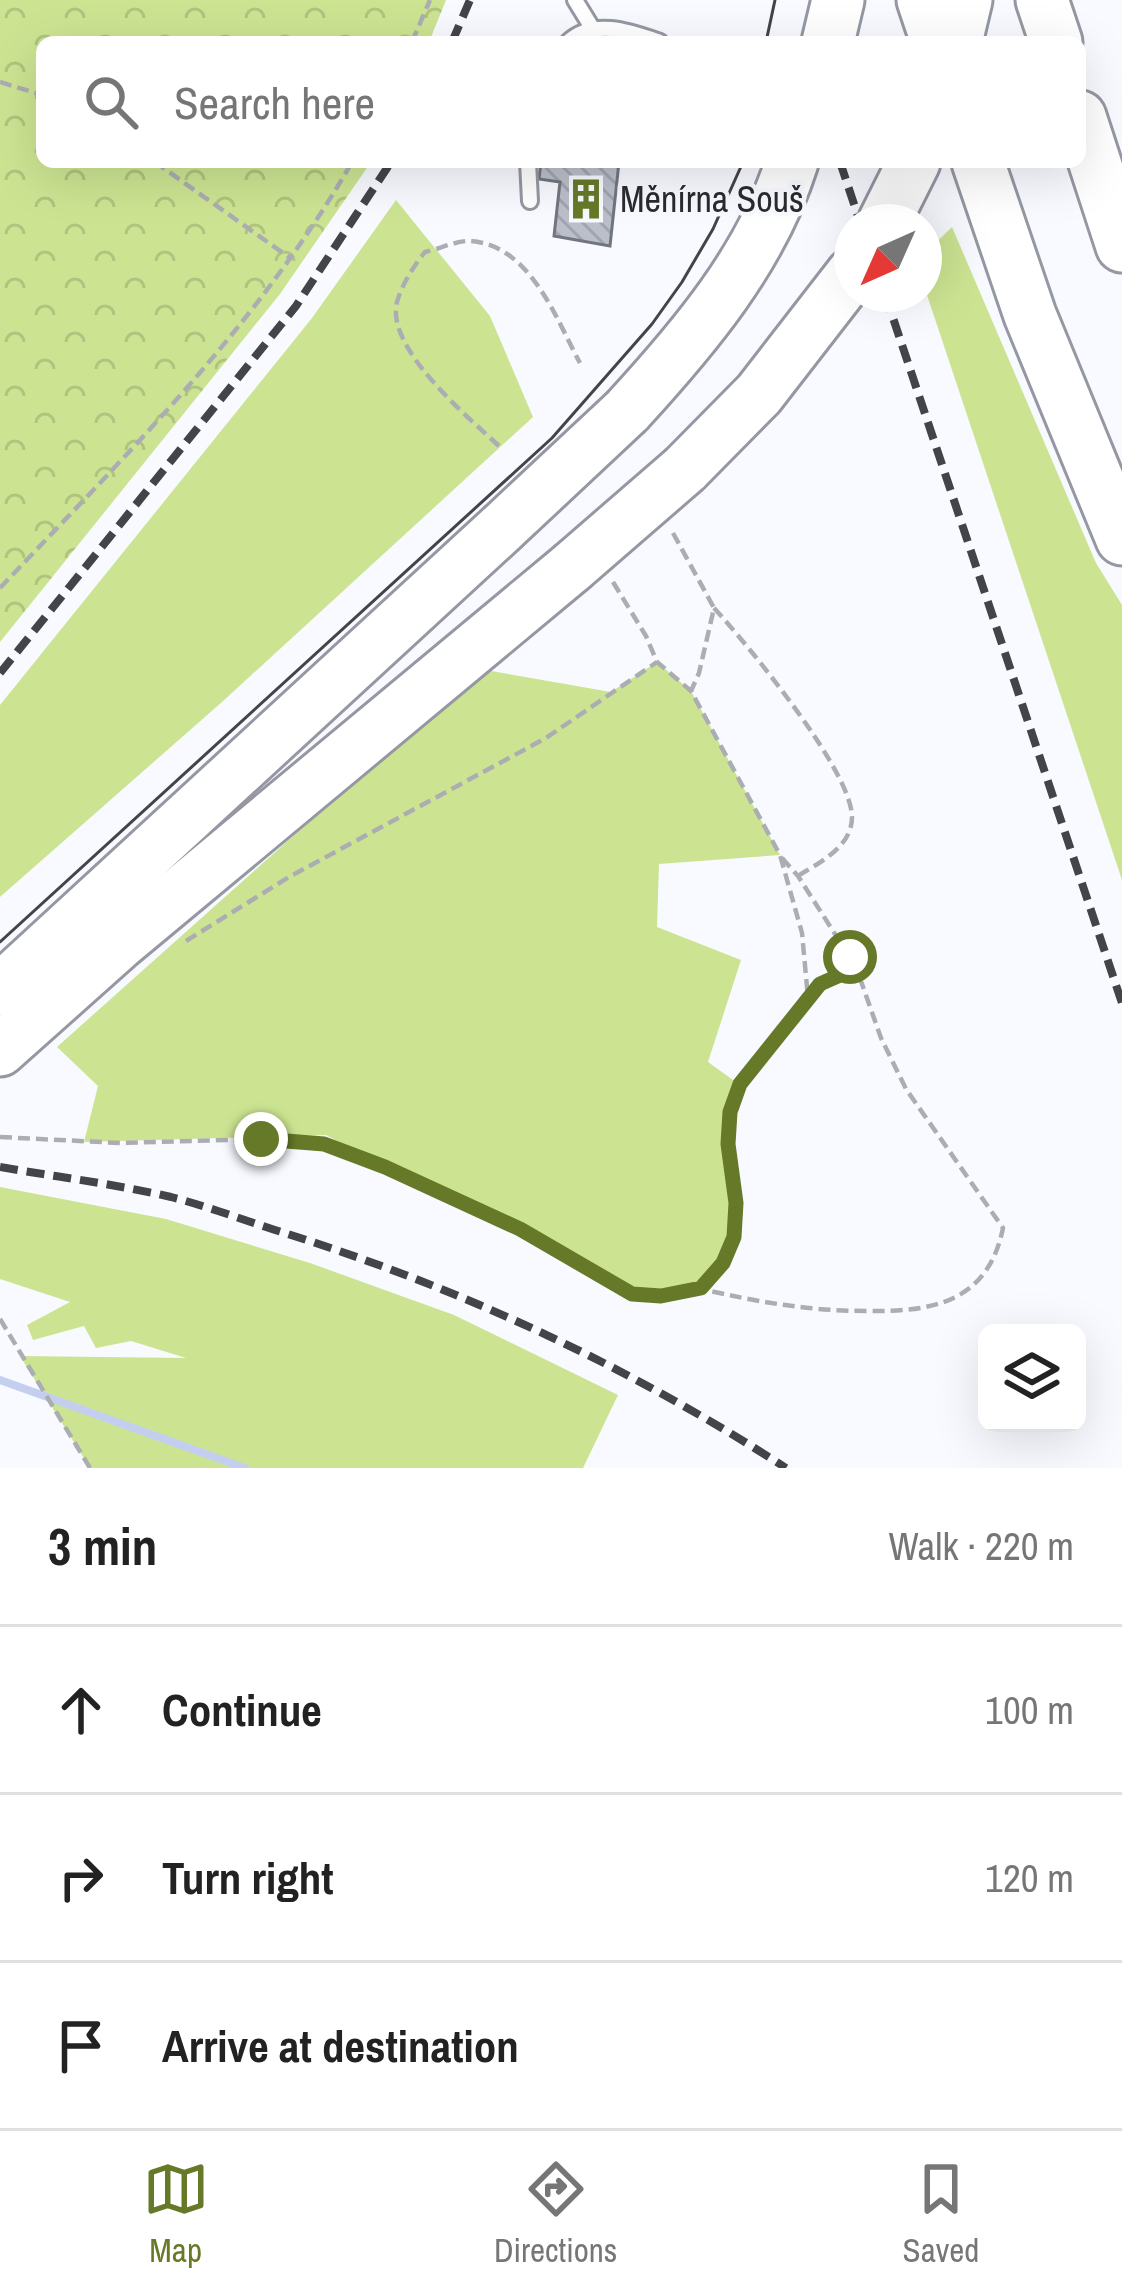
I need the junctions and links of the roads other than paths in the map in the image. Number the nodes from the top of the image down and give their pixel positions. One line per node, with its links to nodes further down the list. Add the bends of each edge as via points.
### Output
1 (575, 0): 6 (lane)
2 (838, 0): 9 (highway)
3 (923, 0): 10 (highway)
4 (966, 0): 11 (highway)
5 (1042, 0): 12 (highway)
6 (594, 32): 7 (lane); 8 (lane, via 617,27)
7 (575, 36)
8 (643, 36)
9 (829, 36)
10 (935, 36)
11 (957, 36)
12 (1054, 36)
13 (1086, 135): 20 (highway)
14 (528, 168): 18 (lane)
15 (789, 168): 23 (highway, bridge, via 742,267 627,411)
16 (911, 168): 19 (highway)
17 (980, 168): 22 (highway)
18 (530, 201)
19 (893, 204)
20 (1122, 246)
21 (834, 298): 23 (highway, bridge, via 782,366 587,568 120,943)
22 (1122, 539)
23 (10, 1011)

